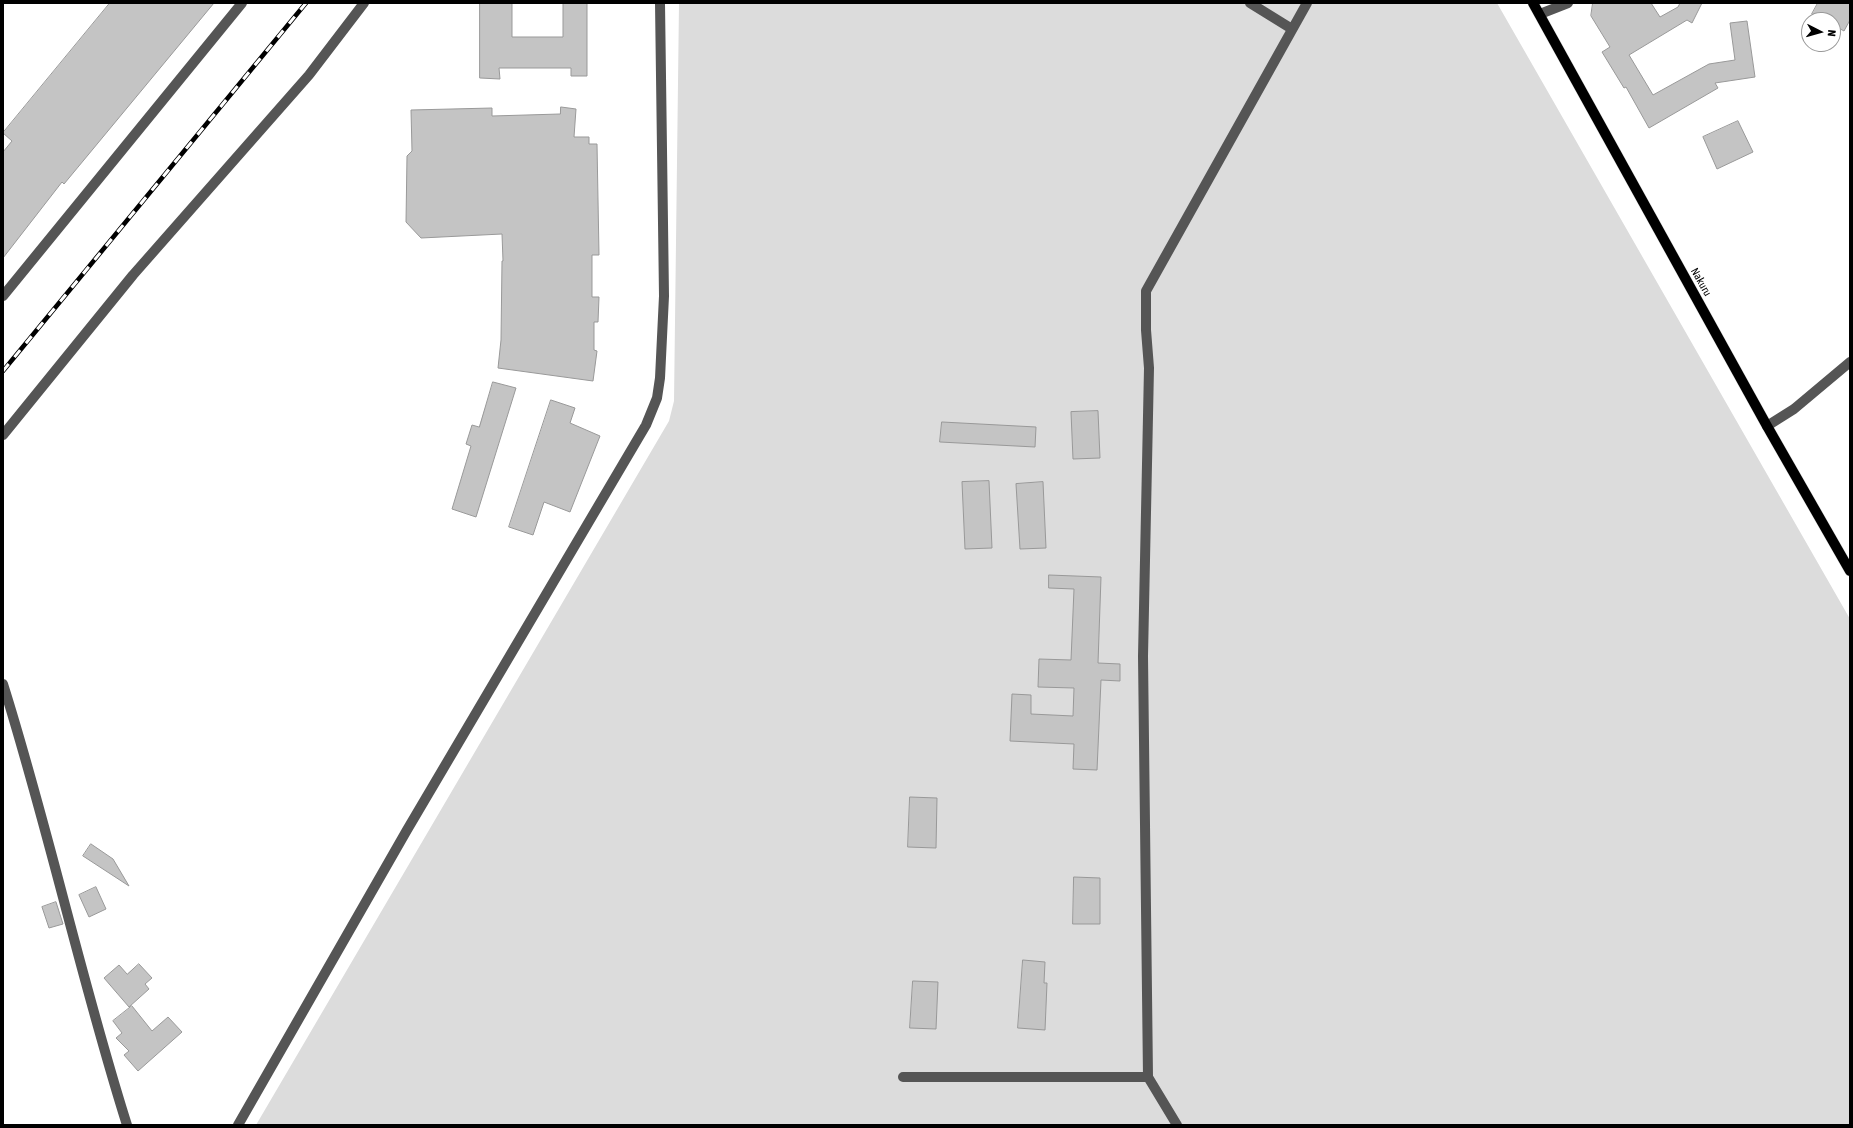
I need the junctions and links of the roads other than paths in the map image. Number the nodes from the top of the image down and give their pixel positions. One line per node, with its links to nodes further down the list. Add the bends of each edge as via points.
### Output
1 (242, 3): 10 (street)
2 (364, 3): 13 (street, via 309,75 133,275)
3 (660, 3): 19 (street, via 664,296 657,398 646,425 411,823)
4 (1250, 3): 9 (street)
5 (1307, 3): 9 (street)
6 (1533, 3): 8 (main road, Nakuru)
7 (1568, 3): 8 (street)
8 (1540, 14): 12 (main road, Nakuru)
9 (1292, 29): 17 (street, via 1146,291 1149,368 1143,656)
10 (3, 296)
11 (1850, 362): 12 (street, via 1799,405)
12 (1767, 426): 14 (main road, Nakuru)
13 (3, 435)
14 (1850, 571)
15 (3, 684): 18 (street, via 70,921 101,1043)
16 (903, 1076): 17 (street)
17 (1148, 1077): 20 (street)
18 (127, 1125)
19 (238, 1125)
20 (1177, 1125)

